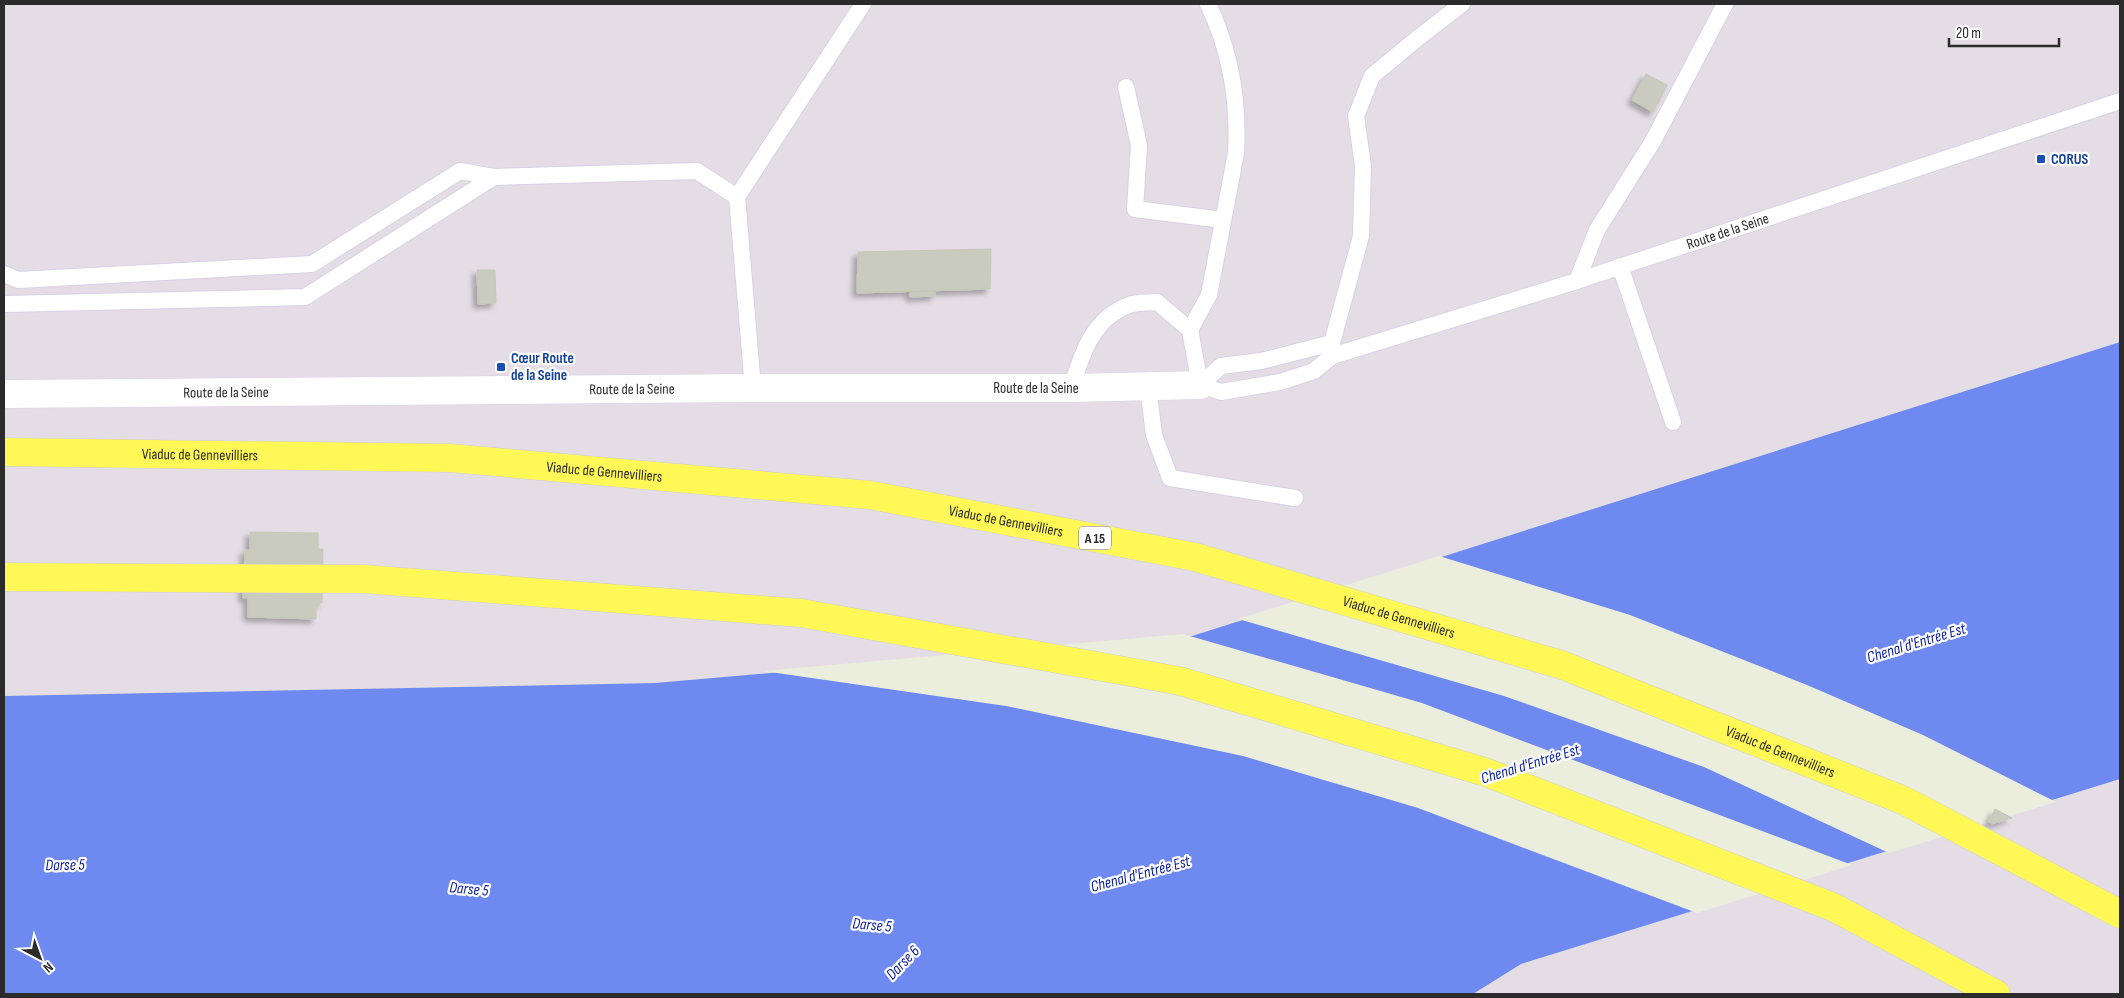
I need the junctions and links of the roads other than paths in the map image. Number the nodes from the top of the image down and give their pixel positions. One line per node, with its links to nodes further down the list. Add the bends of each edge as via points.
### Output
1 (863, 4): 8 (lane)
2 (1208, 4): 9 (lane, via 1217,22 1231,75 1237,116 1236,153)
3 (1462, 4): 15 (lane, via 1372,76 1356,116 1363,166 1361,236)
4 (1725, 4): 12 (lane, via 1653,141 1597,230)
5 (1126, 87): 9 (lane, via 1139,145 1135,209)
6 (2120, 101): 10 (lane, Route de la Seine)
7 (494, 177): 8 (lane, via 697,171); 11 (lane, via 460,171 312,264 18,280); 13 (lane, via 305,297)
8 (737, 197): 18 (lane)
9 (1223, 220): 14 (lane, via 1209,295)
10 (1620, 266): 12 (lane, Route de la Seine); 21 (lane)
11 (4, 274)
12 (1577, 281): 15 (lane, Route de la Seine)
13 (4, 304)
14 (1190, 330): 16 (lane); 19 (lane, via 1156,302 1130,304 1106,317 1084,348)
15 (1332, 349): 16 (lane, Route de la Seine, via 1221,366); 16 (lane, Route de la Seine, via 1314,371 1280,382 1221,392)
16 (1200, 385): 17 (street, Route de la Seine)
17 (1148, 386): 19 (street, Route de la Seine); 23 (lane, via 1154,435 1170,478)
18 (753, 388): 19 (street, Route de la Seine); 20 (street, Route de la Seine)
19 (1071, 388)
20 (4, 394)
21 (1673, 422)
22 (4, 452): 25 (highway, Viaduc de Gennevilliers / A 15, via 450,458 870,496 1195,556 1562,665 1905,801)
23 (1295, 498)
24 (4, 577): 26 (highway, via 364,579 801,613 1180,682 1485,772 1834,907)
25 (2120, 914)
26 (1996, 994)

